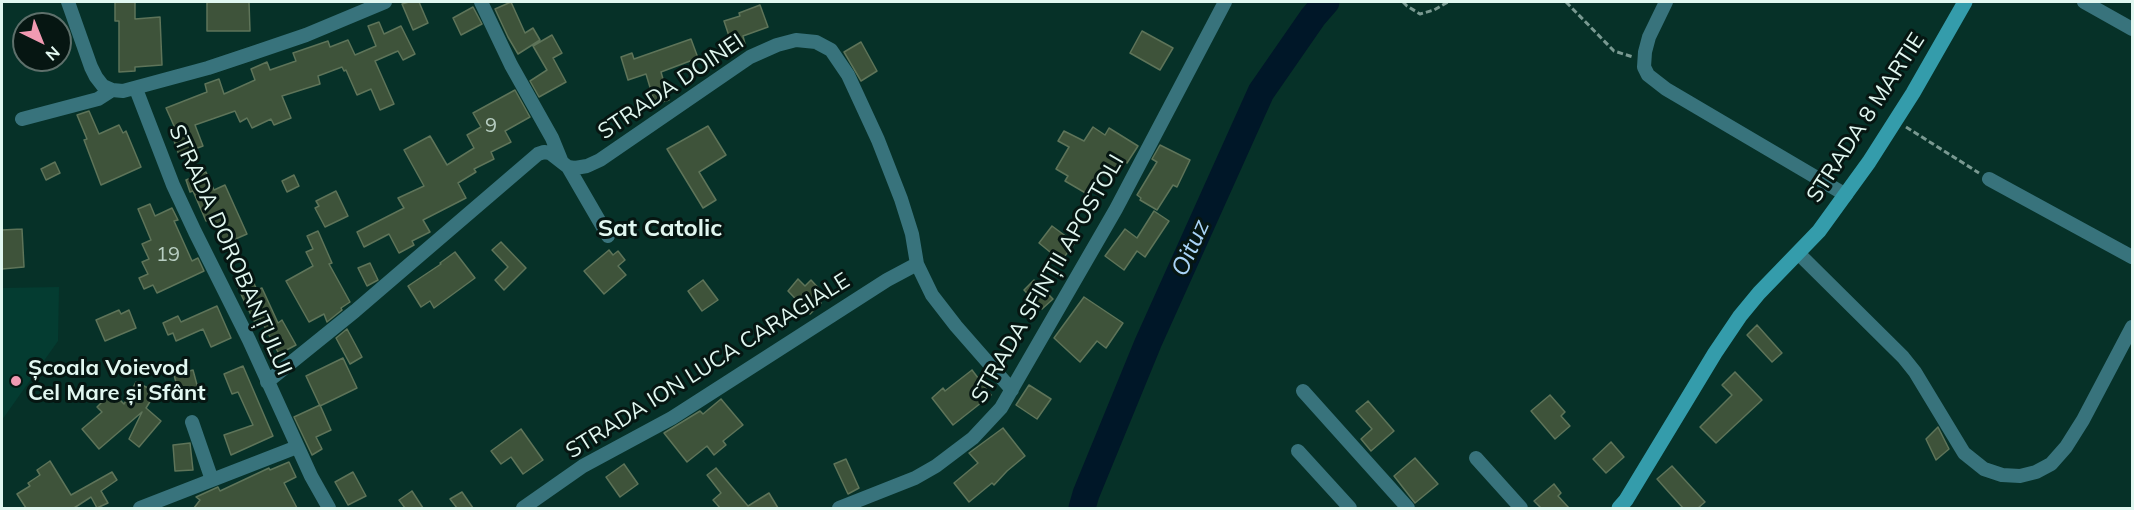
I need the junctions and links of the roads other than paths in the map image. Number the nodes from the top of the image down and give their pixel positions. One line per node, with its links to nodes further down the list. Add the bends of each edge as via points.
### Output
1 (68, 2): 10 (street, via 91,67 103,86)
2 (385, 2): 9 (street, via 276,45)
3 (481, 2): 12 (street)
4 (1225, 2): 21 (street, STRADA SFINȚII APOSTOLI, via 1116,209)
5 (1666, 2): 14 (street, via 1649,37 1644,60 1648,75)
6 (1965, 2): 14 (street, STRADA 8 MARTIE)
7 (2084, 2): 8 (street)
8 (2133, 29)
9 (136, 89): 10 (street); 20 (street, STRADA DOROBANȚULUI, via 173,185)
10 (112, 90): 11 (street, via 98,99)
11 (22, 118)
12 (565, 164): 15 (street); 18 (street, STRADA DOINEI, via 575,168 600,160 750,57 796,40 816,42 831,50 840,62 878,140 902,200); 20 (street, STRADA DOINEI, via 544,152 530,160)
13 (1989, 179): 17 (street)
14 (1846, 195): 16 (street, STRADA 8 MARTIE)
15 (608, 236)
16 (1798, 253): 19 (street, via 1903,357 1964,453 1984,469 2002,475 2020,476 2051,464 2083,420); 35 (street, STRADA 8 MARTIE, via 1759,293 1714,353)
17 (2133, 257)
18 (917, 264): 21 (street, STRADA DOINEI, via 932,295); 30 (street, STRADA ION LUCA CARAGIALE, via 672,418 583,466)
19 (2133, 327)
20 (267, 382): 24 (street, STRADA DOROBANȚULUI)
21 (1012, 390): 31 (street, STRADA SFINȚII APOSTOLI, via 987,425 936,466)
22 (1304, 391): 33 (street)
23 (192, 422): 27 (street)
24 (297, 447): 27 (street); 29 (street, STRADA DOROBANȚULUI)
25 (1298, 451): 32 (street)
26 (1476, 458): 34 (street)
27 (212, 480): 28 (street)
28 (140, 508)
29 (329, 508)
30 (523, 508)
31 (838, 508)
32 (1350, 508)
33 (1408, 508)
34 (1521, 508)
35 (1619, 508)

